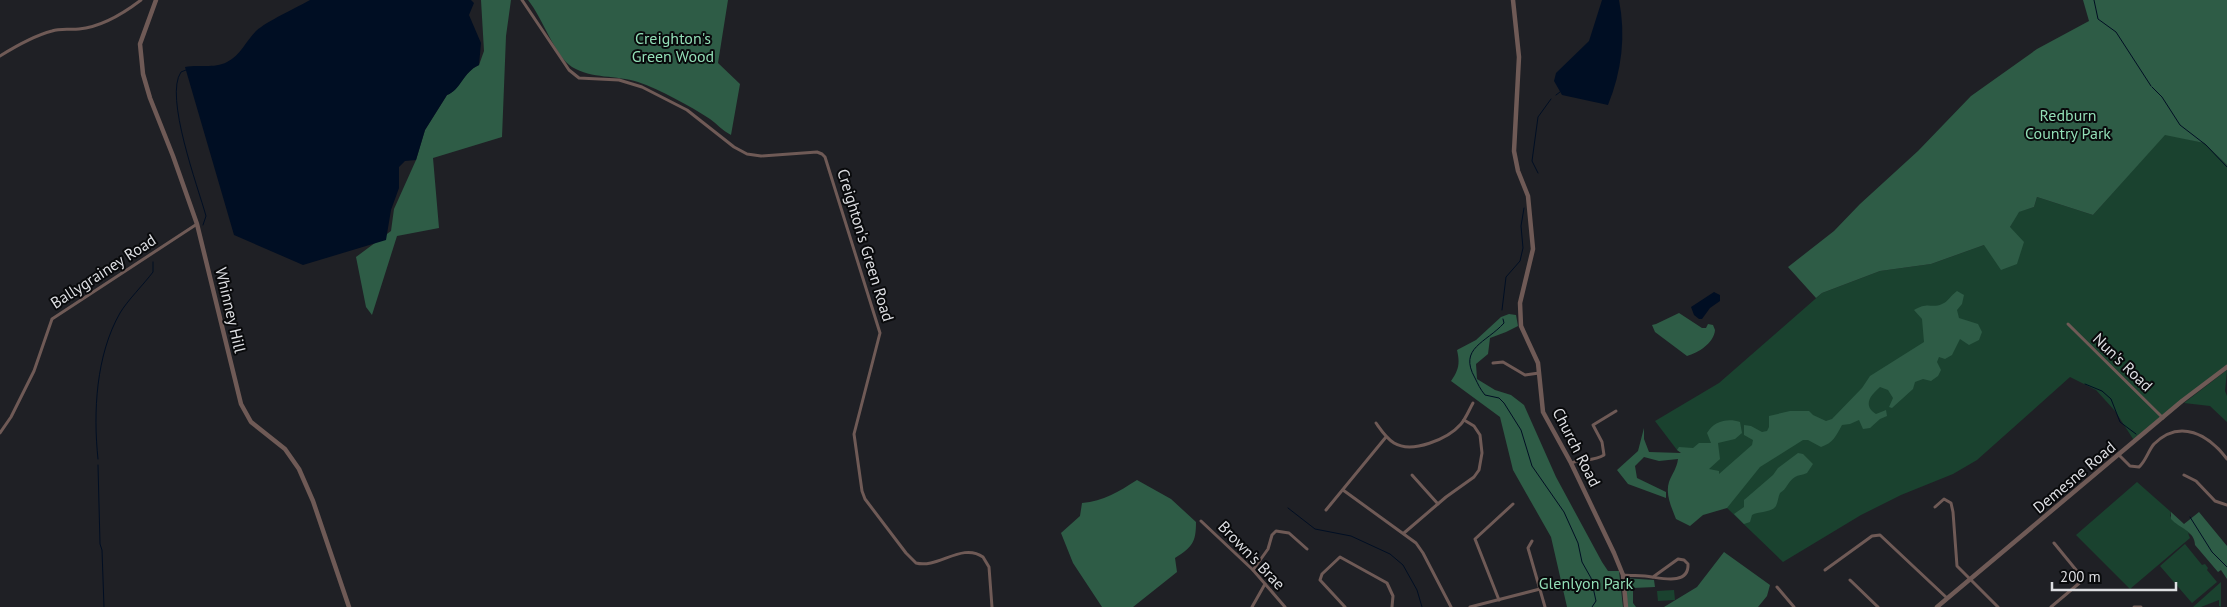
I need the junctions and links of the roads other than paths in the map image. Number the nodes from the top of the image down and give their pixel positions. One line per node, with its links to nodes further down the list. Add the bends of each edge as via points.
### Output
1 (141, 0): 5 (street, via 104,21 81,29 53,30)
2 (156, 0): 6 (street, Whinney Hill, via 140,44 141,68)
3 (522, 0): 46 (street, Creighton's Green Road, via 569,70 579,78 619,80 642,86 687,110 747,154 816,152 825,157 880,333 854,434 863,495 916,563 969,552 983,556 988,567)
4 (1513, 0): 10 (street, Church Road, via 1520,64 1514,151 1530,204 1534,249 1520,318 1536,356)
5 (0, 56)
6 (197, 224): 16 (street, Ballygrainey Road, via 52,319 34,371); 45 (street, Whinney Hill, via 245,414 285,448 299,469)
7 (2068, 324): 13 (street, Nun's Road)
8 (1493, 363): 10 (street, via 1503,362 1525,375)
9 (2227, 367): 13 (street, Demesne Road)
10 (1539, 373): 20 (street, Church Road, via 1543,412)
11 (1473, 404): 14 (street)
12 (1616, 411): 20 (street, via 1593,425 1604,454 1592,461)
13 (2163, 418): 18 (street, Demesne Road)
14 (1464, 420): 17 (street, via 1450,433 1416,448 1399,446); 24 (street, via 1480,435 1480,467 1474,477)
15 (1376, 423): 17 (street)
16 (0, 433)
17 (1386, 437): 23 (street)
18 (2119, 455): 19 (street, via 2128,465 2138,467 2157,442 2169,434 2186,432 2208,438); 39 (street, Demesne Road)
19 (2227, 459)
20 (1571, 463): 36 (street, Church Road)
21 (1412, 475): 24 (street)
22 (2184, 475): 26 (street, via 2196,481 2215,501)
23 (1343, 490): 28 (street); 30 (street)
24 (1438, 504): 30 (street)
25 (1513, 504): 44 (street, via 1475,539)
26 (2227, 504)
27 (1935, 506): 39 (street, via 1944,499 1951,503 1957,566)
28 (1326, 510)
29 (1201, 521): 34 (street, Brown's Brae)
30 (1404, 534): 51 (street, via 1423,553)
31 (1532, 541): 42 (street, via 1528,548)
32 (2054, 543): 59 (street, via 2083,580)
33 (1307, 549): 34 (street, via 1290,533 1276,531 1270,547)
34 (1253, 570): 40 (street, Brown's Brae)
35 (1825, 570): 43 (street, via 1878,535)
36 (1622, 575): 37 (street); 54 (street, Church Road)
37 (1653, 577): 37 (street, via 1678,559 1688,564 1687,572 1680,578)
38 (1850, 580): 56 (street)
39 (1970, 580): 43 (street, Demesne Road); 58 (street)
40 (1265, 584): 47 (street); 48 (street, Brown's Brae)
41 (1777, 587): 55 (street)
42 (1540, 589): 44 (street); 53 (street)
43 (1947, 598): 57 (street, Demesne Road)
44 (1499, 600): 52 (street)
45 (349, 607)
46 (992, 607)
47 (1252, 607)
48 (1285, 607)
49 (1345, 607): 50 (street, via 1320,580 1340,557 1387,583 1393,596)
50 (1392, 607)
51 (1451, 607)
52 (1470, 607)
53 (1545, 607)
54 (1626, 607)
55 (1794, 607)
56 (1878, 607)
57 (1937, 607)
58 (1998, 607)
59 (2051, 607)
60 (2134, 607): 61 (street)
61 (2141, 607)

